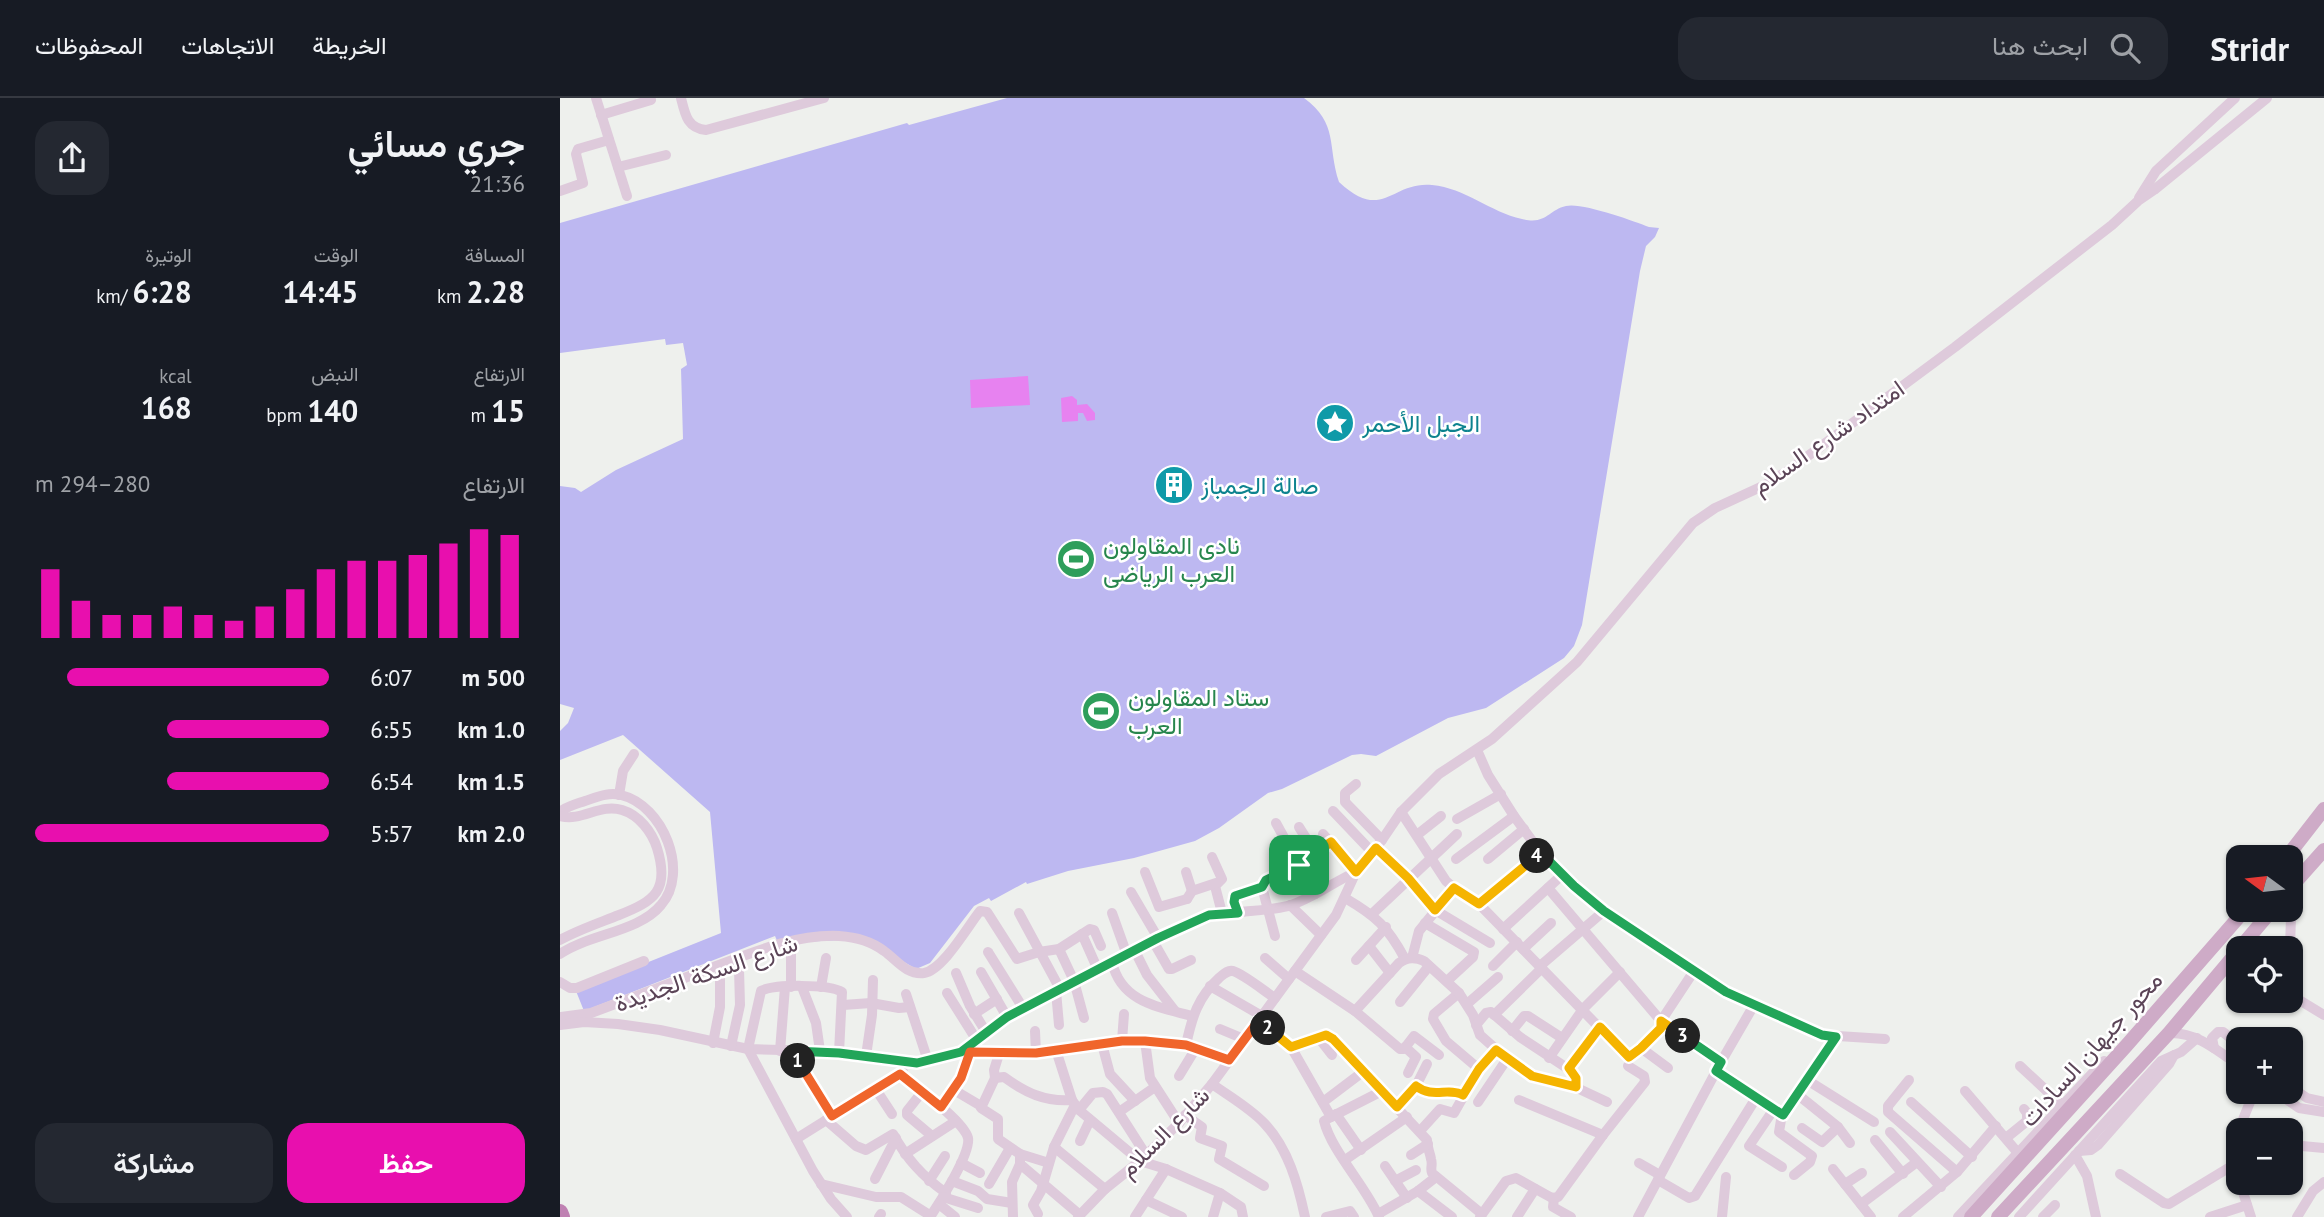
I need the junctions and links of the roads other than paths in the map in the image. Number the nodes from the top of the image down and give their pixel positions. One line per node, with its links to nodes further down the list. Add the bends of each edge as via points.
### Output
1 (596, 98): 7 (street)
2 (681, 98): 3 (street, via 687,121 706,130)
3 (824, 98)
4 (2235, 98): 10 (street)
5 (2267, 98): 12 (street)
6 (651, 100): 7 (street)
7 (601, 115): 8 (street)
8 (609, 140): 11 (street); 13 (street, via 578,149 583,183)
9 (666, 155): 11 (street)
10 (2169, 157): 12 (street); 15 (street)
11 (618, 167): 14 (street)
12 (2179, 170): 15 (street)
13 (560, 191)
14 (627, 196)
15 (2138, 201): 16 (street, امتداد شارع السلام, via 1955,347 1788,470 1700,517 1577,662)
16 (1477, 750): 19 (street); 23 (street, شارع السلام, via 1439,774)
17 (634, 754): 20 (street, via 623,771)
18 (1356, 783): 36 (street, via 1345,793 1345,802)
19 (1501, 794): 26 (street); 27 (street)
20 (619, 795): 24 (street, via 604,795); 28 (street, via 634,800)
21 (2324, 809): 35 (main road)
22 (1333, 811): 36 (street)
23 (1401, 812): 34 (street); 36 (street, شارع السلام)
24 (560, 814): 31 (street, via 578,817 617,808 634,815)
25 (1441, 816): 34 (street)
26 (1514, 816): 32 (street); 42 (street)
27 (1458, 819)
28 (656, 820): 31 (street); 59 (street, via 666,839 673,872 670,890)
29 (1276, 823): 44 (street)
30 (1299, 827): 39 (street)
31 (647, 828): 59 (street, via 658,849 662,872)
32 (1524, 829): 38 (street); 43 (street)
33 (1457, 834): 40 (street)
34 (1417, 835): 40 (street)
35 (2296, 845)
36 (1377, 847): 47 (street, شارع السلام); 50 (street)
37 (2324, 850): 48 (main road)
38 (1541, 853): 49 (street); 60 (street)
39 (1317, 854): 44 (street); 47 (street, via 1327,838)
40 (1431, 856): 50 (street); 53 (street)
41 (1212, 857): 51 (street, via 1222,880)
42 (1455, 859)
43 (1488, 859)
44 (1299, 865): 52 (street, via 1266,880); 56 (street)
45 (1146, 872): 57 (street, via 1159,908)
46 (1186, 872): 57 (street)
47 (1356, 872): 56 (street); 58 (street, شارع السلام)
48 (2303, 874)
49 (1562, 875): 54 (street); 64 (street)
50 (1408, 878): 63 (street); 69 (street)
51 (1216, 883): 57 (street); 67 (street)
52 (1262, 887): 62 (street); 68 (street, via 1235,896)
53 (1454, 888): 60 (street); 63 (street)
54 (1548, 888): 76 (street); 77 (street)
55 (1130, 892): 82 (street)
56 (1315, 894): 61 (street)
57 (1190, 895): 70 (street)
58 (1345, 898): 69 (street); 79 (street, شارع السلام)
59 (655, 904): 85 (street, via 641,920)
60 (1479, 904): 76 (street)
61 (1290, 905): 62 (street); 79 (street)
62 (1267, 909): 68 (street); 80 (street)
63 (1435, 910): 73 (street); 83 (street)
64 (1604, 911): 77 (street); 106 (street)
65 (1018, 913): 91 (street)
66 (1112, 913): 92 (street)
67 (1222, 913): 68 (street); 70 (street)
68 (1238, 913)
69 (1372, 914): 75 (street)
70 (1196, 920): 82 (street)
71 (2234, 922): 175 (main road, محور جيهان السادات)
72 (2262, 922): 81 (main road, محور جيهان السادات)
73 (1425, 923): 95 (street); 117 (street, via 1474,952)
74 (1551, 923): 84 (street)
75 (1386, 927): 87 (street); 95 (street)
76 (1503, 929): 84 (street)
77 (1583, 929): 103 (street); 108 (street)
78 (1082, 934): 86 (street, via 1094,930); 88 (street); 105 (street)
79 (1321, 935): 113 (street, شارع السلام)
80 (1275, 936)
81 (2251, 936)
82 (1156, 940): 92 (street); 96 (street, via 1169,969)
83 (1490, 943)
84 (1520, 945): 102 (street); 103 (street)
85 (561, 946)
86 (1101, 946)
87 (1369, 946): 97 (street); 110 (street)
88 (1059, 949): 91 (street); 116 (street)
89 (791, 951): 120 (street)
90 (988, 952): 139 (street)
91 (1039, 952): 122 (street); 151 (street, شارع السكة الجديدة, via 1014,957 987,912 980,911 938,967 926,973 901,967 883,950 860,939 817,937 763,949)
92 (1131, 953): 99 (street); 112 (street)
93 (826, 958): 121 (street)
94 (1265, 958): 113 (street)
95 (1409, 958): 101 (street); 110 (street)
96 (1191, 960)
97 (1356, 960)
98 (644, 961): 118 (street, via 577,988)
99 (1112, 962): 105 (street); 124 (street, via 1121,985)
100 (2226, 965): 160 (main road, محور جيهان السادات)
101 (1429, 966): 117 (street); 131 (street)
102 (1493, 966)
103 (1541, 967): 140 (street); 145 (street)
104 (739, 969): 130 (street)
105 (1098, 970): 116 (street)
106 (1693, 971): 136 (street); 152 (street)
107 (981, 972): 129 (street)
108 (1620, 972): 140 (street); 152 (street)
109 (957, 973): 143 (street)
110 (1390, 973): 142 (street)
111 (720, 974): 171 (street)
112 (1147, 975): 124 (street); 141 (street)
113 (1292, 975): 127 (street, شارع السلام); 142 (street)
114 (1498, 977): 134 (street)
115 (873, 980): 133 (street)
116 (1074, 981): 122 (street); 149 (street)
117 (1447, 981): 125 (street)
118 (560, 982)
119 (1210, 986): 127 (street, via 1234,971); 147 (street); 150 (street)
120 (793, 987): 121 (street); 137 (street, via 765,988); 183 (street); 185 (street, via 816,1023)
121 (821, 987): 135 (street, via 839,989)
122 (1058, 990): 139 (street); 153 (street)
123 (947, 993): 167 (street)
124 (1131, 993): 141 (street)
125 (1460, 993): 134 (street); 204 (street, via 1433,1019 1446,1041)
126 (906, 994): 138 (street)
127 (1275, 998): 150 (street, شارع السلام)
128 (727, 999): 130 (street)
129 (997, 999): 143 (street); 148 (street)
130 (740, 1002): 137 (street); 173 (street)
131 (1401, 1002)
132 (2303, 1002): 146 (street)
133 (871, 1003): 135 (street); 138 (street); 192 (street)
134 (1467, 1004): 154 (street)
135 (843, 1005): 187 (street)
136 (1755, 1005): 162 (street); 200 (street)
137 (756, 1006): 180 (street)
138 (910, 1007): 198 (street)
139 (1023, 1008): 148 (street)
140 (1583, 1009): 155 (street); 164 (street)
141 (1175, 1011): 147 (street)
142 (1354, 1011): 177 (street, via 1400,1049)
143 (974, 1014): 159 (street)
144 (1124, 1014): 169 (street)
145 (1494, 1015): 154 (street, via 1488,1012); 158 (street)
146 (2324, 1015)
147 (1192, 1016): 174 (street)
148 (1007, 1017): 159 (street)
149 (1084, 1018)
150 (1261, 1018): 168 (street, شارع السلام); 176 (street)
151 (561, 1021): 171 (street, via 660,1030)
152 (1661, 1021): 178 (street, via 1661,1028); 200 (street)
153 (1059, 1025)
154 (1476, 1025): 182 (street)
155 (1600, 1027): 197 (street); 202 (street)
156 (1220, 1028): 168 (street)
157 (1035, 1031): 188 (street)
158 (1512, 1031): 164 (street, via 1528,1016); 194 (street)
159 (986, 1032): 167 (street)
160 (2169, 1032): 165 (street); 350 (main road, محور جيهان السادات)
161 (2226, 1034): 179 (street, via 2218,1032 2212,1038)
162 (1836, 1037): 166 (street); 210 (street)
163 (1318, 1038): 176 (street); 190 (street); 205 (street, via 1326,1035 1333,1039)
164 (1562, 1038): 194 (street)
165 (2197, 1038): 179 (street); 271 (street, via 2174,1055 2098,1145)
166 (1885, 1039)
167 (976, 1040): 186 (street)
168 (1244, 1040): 196 (street, شارع السلام)
169 (1122, 1041): 170 (street); 172 (street)
170 (1145, 1041): 174 (street); 215 (street, via 1147,1069)
171 (713, 1043): 173 (street)
172 (1102, 1044): 181 (street); 212 (street, via 1107,1069)
173 (731, 1046): 180 (street)
174 (1191, 1046): 196 (street); 208 (street)
175 (2126, 1046): 236 (street, via 2103,1062); 349 (main road, محور جيهان السادات)
176 (1291, 1047): 229 (street)
177 (1405, 1047): 191 (street, via 1414,1037); 206 (street, via 1416,1057)
178 (1641, 1048): 197 (street); 203 (street)
179 (2214, 1048): 193 (street)
180 (748, 1049): 183 (street); 261 (street)
181 (1056, 1050): 188 (street); 235 (street)
182 (1496, 1050): 195 (street); 204 (street)
183 (780, 1051): 184 (street)
184 (792, 1051): 185 (street); 247 (street)
185 (820, 1051): 187 (street)
186 (966, 1052): 189 (street); 198 (street); 218 (street, via 966,1065)
187 (839, 1053): 192 (street)
188 (1036, 1053): 189 (street)
189 (999, 1054): 209 (street)
190 (1332, 1055)
191 (1439, 1055)
192 (866, 1056): 198 (street)
193 (2226, 1056)
194 (1549, 1058): 202 (street)
195 (1507, 1059): 216 (street, via 1532,1076); 230 (street)
196 (1229, 1060): 213 (street, شارع السلام)
197 (1629, 1061): 257 (street, via 1645,1082)
198 (922, 1062): 207 (street)
199 (1427, 1064): 214 (street)
200 (1718, 1066): 226 (street); 297 (street)
201 (2020, 1066): 236 (street)
202 (1569, 1068): 216 (street)
203 (1668, 1068)
204 (1479, 1069): 224 (street)
205 (1364, 1071): 219 (street); 229 (street)
206 (1408, 1073)
207 (900, 1074): 217 (street); 221 (street)
208 (1180, 1076)
209 (995, 1078): 235 (street, via 1004,1077 1042,1098); 237 (street)
210 (1807, 1080): 223 (street); 251 (street)
211 (1909, 1080): 289 (street, via 1888,1112)
212 (1118, 1083): 222 (street); 228 (street)
213 (1212, 1084): 248 (street, شارع السلام); 339 (street, via 1264,1122 1273,1134 1294,1175)
214 (1416, 1086): 224 (street, via 1430,1093); 239 (street)
215 (1155, 1087): 228 (street); 248 (street)
216 (1576, 1087): 231 (street)
217 (875, 1088): 244 (street); 247 (street)
218 (954, 1090): 237 (street); 238 (street)
219 (1382, 1091): 239 (street); 245 (street)
220 (1965, 1091): 252 (street)
221 (922, 1092): 238 (street); 259 (street, via 906,1115)
222 (1107, 1094): 235 (street, via 1093,1093); 241 (street)
223 (1797, 1094): 242 (street); 253 (street)
224 (1463, 1095): 255 (street, via 1454,1113 1440,1109)
225 (2303, 1095): 233 (street)
226 (1756, 1098): 242 (street); 297 (street, via 1695,1196 1689,1198)
227 (1519, 1100): 257 (street)
228 (1135, 1101): 241 (street)
229 (1323, 1101): 245 (street)
230 (1478, 1102)
231 (1607, 1102)
232 (1912, 1102): 276 (street)
233 (2324, 1102)
234 (2293, 1104): 243 (street)
235 (1076, 1105): 249 (street); 267 (street)
236 (2062, 1105): 270 (street)
237 (981, 1106): 273 (street, via 998,1119 998,1139)
238 (941, 1107): 250 (street)
239 (1397, 1107): 246 (street)
240 (2024, 1109): 260 (street, via 2027,1121)
241 (1119, 1112): 277 (street)
242 (1778, 1112): 284 (street, via 1749,1146); 294 (street, via 1779,1132 1812,1156)
243 (2324, 1112)
244 (891, 1114)
245 (1334, 1116): 269 (street); 278 (street, via 1324,1121)
246 (1407, 1117): 255 (street); 269 (street)
247 (829, 1118): 258 (street, via 860,1149); 261 (street)
248 (1182, 1119): 277 (street, شارع السلام); 307 (street, via 1202,1127 1200,1138 1222,1146 1219,1159)
249 (1090, 1120): 263 (street); 277 (street)
250 (956, 1121): 259 (street); 280 (street, via 969,1140)
251 (1874, 1122)
252 (1996, 1126): 260 (street); 276 (street)
253 (1838, 1127): 254 (street, via 1822,1142); 264 (street)
254 (1802, 1128)
255 (1420, 1131): 265 (street)
256 (1890, 1132): 279 (street)
257 (1603, 1135): 316 (street)
258 (895, 1136): 272 (street); 298 (street)
259 (932, 1136): 272 (street)
260 (2006, 1138): 270 (street)
261 (796, 1139): 304 (street)
262 (1875, 1140): 292 (street)
263 (1080, 1142)
264 (1850, 1143)
265 (1428, 1144): 274 (street); 295 (street)
266 (2303, 1146): 268 (street)
267 (1054, 1147): 281 (street); 309 (street)
268 (2324, 1148)
269 (1361, 1150): 278 (street)
270 (2018, 1153): 348 (street)
271 (2077, 1153): 351 (street); 353 (street)
272 (905, 1154): 299 (street)
273 (1016, 1155): 281 (street); 302 (street); 305 (street); 318 (street)
274 (1411, 1155)
275 (945, 1156): 299 (street)
276 (1972, 1157): 289 (street)
277 (1143, 1158): 285 (street); 309 (street, شارع السلام)
278 (1345, 1160): 327 (street)
279 (1917, 1162): 292 (street); 308 (street)
280 (961, 1163): 290 (street); 300 (street)
281 (1049, 1163): 302 (street)
282 (1639, 1163): 297 (street)
283 (1385, 1166): 301 (street)
284 (1782, 1167)
285 (1166, 1169): 312 (street); 317 (street)
286 (1833, 1169): 306 (street)
287 (2226, 1169): 293 (street, via 2169,1204)
288 (1416, 1170): 301 (street)
289 (1957, 1172): 308 (street)
290 (980, 1173)
291 (1862, 1173): 306 (street)
292 (1903, 1174): 319 (street)
293 (2120, 1174)
294 (1794, 1175)
295 (1436, 1177): 311 (street); 330 (street)
296 (1726, 1177): 345 (street)
297 (1659, 1178): 344 (street)
298 (875, 1179)
299 (929, 1181): 314 (street)
300 (952, 1181): 314 (street); 318 (street, via 987,1199)
301 (1395, 1181): 315 (street)
302 (1043, 1182): 325 (street, via 1032,1206); 329 (street)
303 (2324, 1182): 356 (street)
304 (821, 1184): 323 (street, via 901,1197); 331 (street)
305 (989, 1184)
306 (1845, 1184): 319 (street)
307 (1264, 1186)
308 (1941, 1187): 326 (street)
309 (1105, 1189): 329 (street, شارع السلام)
310 (1535, 1189): 316 (street); 330 (street, via 1511,1178); 342 (street)
311 (1418, 1191): 315 (street); 328 (street)
312 (1220, 1193): 337 (street); 338 (street, via 1241,1207)
313 (2244, 1195): 321 (street)
314 (943, 1198): 322 (street); 332 (street); 333 (street)
315 (1407, 1198): 324 (street)
316 (1553, 1198): 343 (street, via 1553,1207)
317 (1146, 1200): 335 (street); 336 (street)
318 (1012, 1203): 334 (street)
319 (1861, 1204): 346 (street)
320 (2055, 1205): 352 (street)
321 (2247, 1205): 354 (street); 355 (street)
322 (978, 1208)
323 (914, 1212): 332 (street)
324 (1392, 1213): 327 (street)
325 (1038, 1214)
326 (1907, 1214): 347 (street)
327 (1378, 1215)
328 (1444, 1215)
329 (1079, 1216)
330 (1481, 1216)
331 (846, 1217)
332 (931, 1217)
333 (955, 1217)
334 (1013, 1217)
335 (1135, 1217)
336 (1182, 1217)
337 (1213, 1217)
338 (1243, 1217)
339 (1305, 1217)
340 (1326, 1217): 341 (street, via 1345,1211)
341 (1354, 1217)
342 (1517, 1217)
343 (1571, 1217)
344 (1638, 1217)
345 (1722, 1217)
346 (1871, 1217)
347 (1895, 1217)
348 (1958, 1217)
349 (1970, 1217)
350 (1998, 1217)
351 (2019, 1217)
352 (2043, 1217)
353 (2096, 1217)
354 (2210, 1217)
355 (2251, 1217)
356 (2297, 1217)

